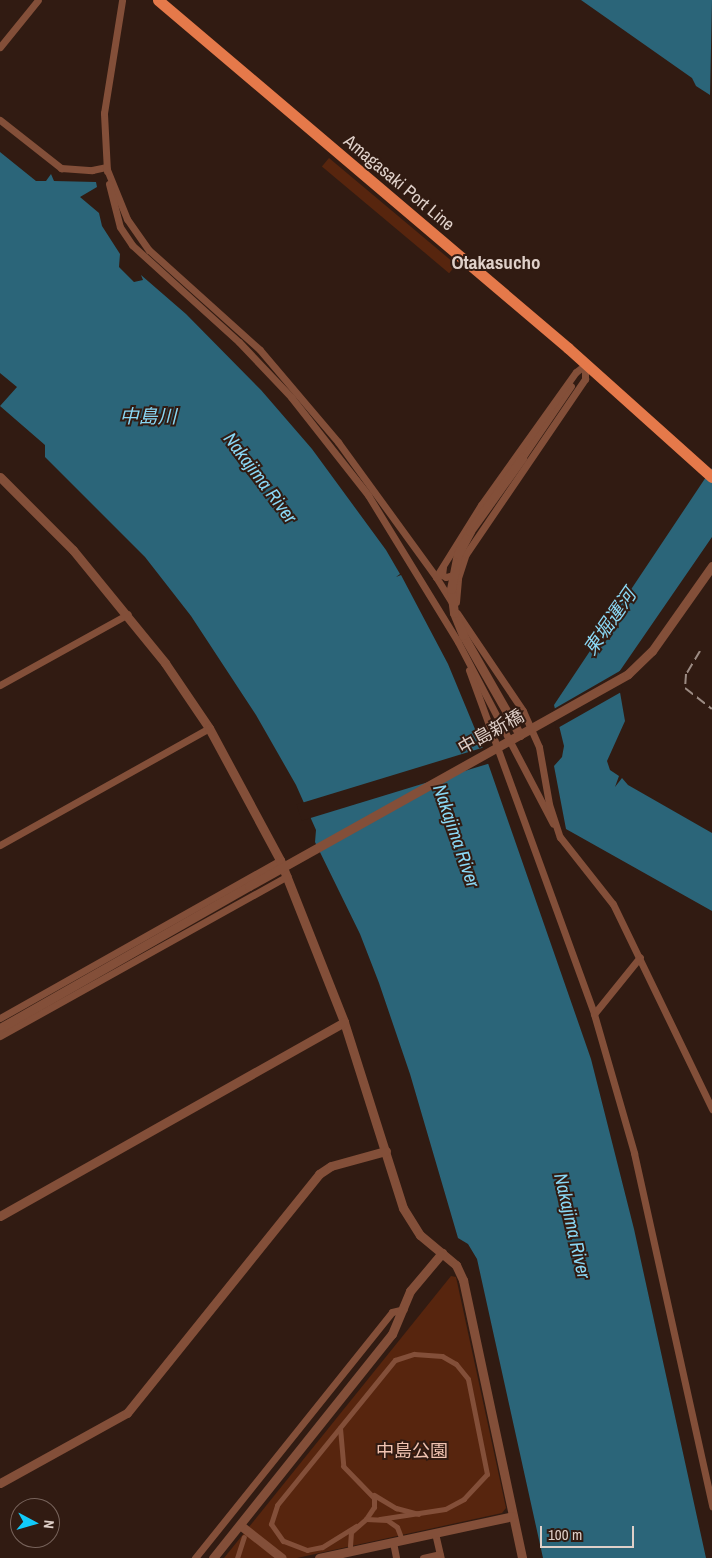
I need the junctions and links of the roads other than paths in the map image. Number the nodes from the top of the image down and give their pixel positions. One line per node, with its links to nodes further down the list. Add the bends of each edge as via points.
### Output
1 (38, 0): 4 (street)
2 (122, 0): 6 (street, via 104,113)
3 (158, 0): 7 (main road, Amagasaki Port Line)
4 (0, 47)
5 (0, 120): 6 (street, via 61,168 92,170)
6 (106, 167): 14 (street, via 127,218 149,250 260,350 338,442); 17 (street, via 112,205 120,227 132,245 240,342 324,438 384,518)
7 (585, 366): 8 (street); 9 (main road, Amagasaki Port Line); 11 (street, via 576,372); 13 (street, via 585,379 484,525)
8 (522, 458): 20 (street, bridge, via 462,546 451,589 454,613 464,635)
9 (709, 475)
10 (0, 477): 15 (street, via 73,550)
11 (448, 555): 13 (street, via 442,575 453,577); 14 (street)
12 (712, 566): 20 (street, 中島新橋, bridge, via 652,651 628,674)
13 (461, 568): 16 (street, via 456,597)
14 (436, 577): 16 (street)
15 (128, 614): 18 (street); 19 (street)
16 (459, 615): 21 (street, via 530,726)
17 (458, 642): 21 (street); 26 (street)
18 (0, 685)
19 (209, 728): 22 (street); 23 (street)
20 (520, 735): 29 (street, 中島新橋, bridge)
21 (560, 837): 25 (street, via 613,904)
22 (0, 845)
23 (280, 860): 24 (street); 27 (street)
24 (287, 876): 28 (street); 30 (street)
25 (640, 957): 26 (street); 31 (street)
26 (594, 1014): 39 (street, via 634,1152)
27 (0, 1018)
28 (344, 1022): 32 (street); 33 (street)
29 (0, 1028)
30 (0, 1036)
31 (712, 1109)
32 (386, 1151): 34 (street, via 408,1219 420,1235); 37 (street, via 331,1166 319,1174 128,1412)
33 (0, 1216)
34 (442, 1252): 35 (street, via 412,1288); 41 (street, via 456,1265 463,1280)
35 (404, 1309): 44 (street, via 392,1334); 52 (street, via 392,1312)
36 (340, 1428): 38 (street, via 343,1466); 40 (street, via 399,1358 435,1353 449,1359 464,1372 487,1474 464,1499 445,1509); 45 (street, via 277,1505 271,1524 283,1541 307,1550 322,1547)
37 (0, 1483)
38 (372, 1493): 40 (street, via 387,1504); 42 (street, via 374,1507)
39 (712, 1506)
40 (421, 1514): 43 (street)
41 (513, 1516): 46 (street); 59 (street)
42 (366, 1519): 43 (street); 45 (street)
43 (380, 1519): 47 (street, via 391,1522)
44 (240, 1525): 53 (street); 55 (street)
45 (356, 1526): 50 (street, via 349,1539)
46 (435, 1533): 49 (street); 51 (street)
47 (400, 1535)
48 (244, 1537): 54 (street)
49 (393, 1542): 56 (street); 57 (street)
50 (350, 1546)
51 (440, 1556): 58 (street)
52 (195, 1558)
53 (213, 1558)
54 (237, 1558)
55 (282, 1558)
56 (319, 1558)
57 (396, 1558)
58 (424, 1558)
59 (522, 1558)

